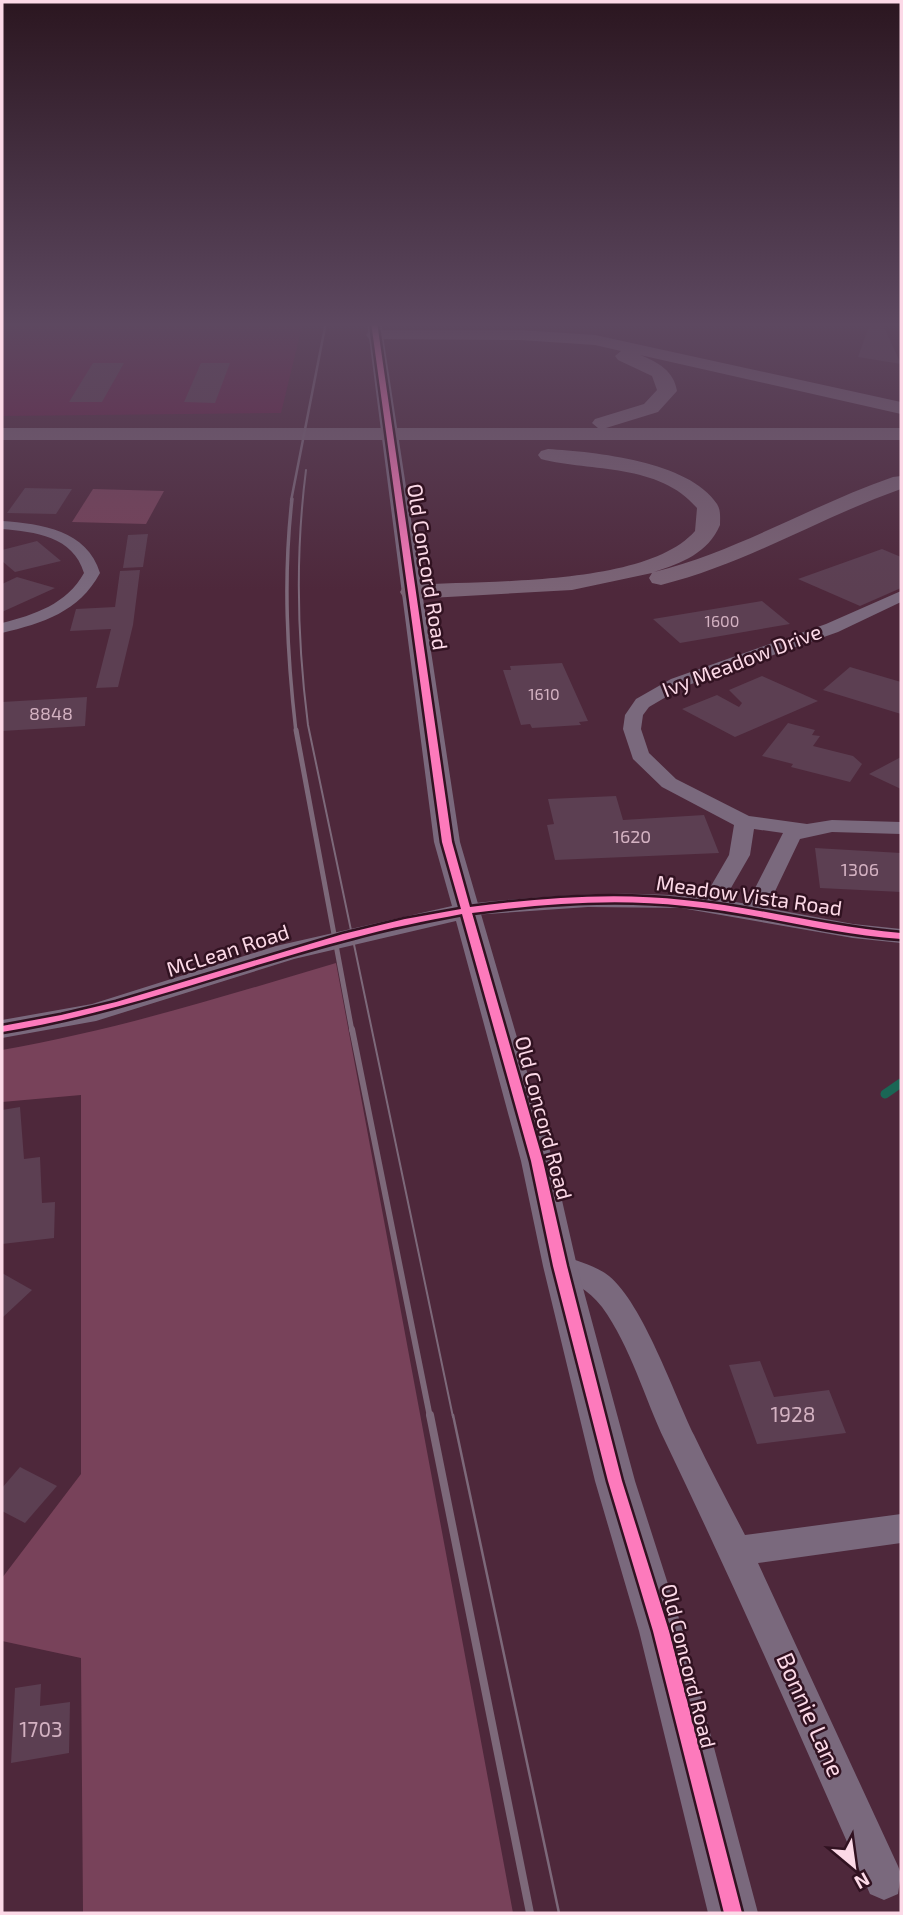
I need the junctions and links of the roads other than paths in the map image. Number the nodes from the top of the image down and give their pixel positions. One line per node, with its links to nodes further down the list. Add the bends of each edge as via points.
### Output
1 (386, 411): 14 (street, Old Concord Road)
2 (641, 411): 5 (main road, via 610,422 564,428)
3 (2, 434): 4 (main road)
4 (211, 434): 5 (main road); 7 (main road, via 150,440)
5 (466, 434): 6 (main road)
6 (901, 434)
7 (2, 441)
8 (2, 449): 10 (main road)
9 (901, 449): 10 (main road)
10 (443, 450): 14 (main road, via 559,456 638,468 679,484 699,498 710,520 705,534 688,549 642,568)
11 (901, 482): 14 (main road, via 841,503 712,564 667,577 579,591)
12 (2, 525): 15 (street, via 25,526 64,538 85,556 92,573 85,591 76,598 34,621)
13 (901, 596): 16 (street, Ivy Meadow Drive, via 832,628 677,682 642,703 632,729 640,755 681,791)
14 (413, 597): 20 (street, Old Concord Road, via 440,806)
15 (2, 628)
16 (744, 822): 18 (street, Ivy Meadow Drive); 19 (street, via 736,863)
17 (901, 828): 18 (street)
18 (804, 829): 21 (street, via 786,841)
19 (710, 905): 20 (street, Meadow Vista Road, via 638,899); 21 (street, Meadow Vista Road)
20 (466, 911): 23 (street, McLean Road, via 286,952 107,1009); 24 (street, Old Concord Road, via 537,1161)
21 (754, 912): 22 (street, Meadow Vista Road)
22 (901, 936)
23 (2, 1029)
24 (560, 1266): 26 (street, Bonnie Lane, via 600,1285 614,1302); 28 (street, Old Concord Road, via 615,1481 661,1630)
25 (901, 1528): 26 (street)
26 (736, 1550): 27 (street, Bonnie Lane)
27 (884, 1880)
28 (733, 1913)

